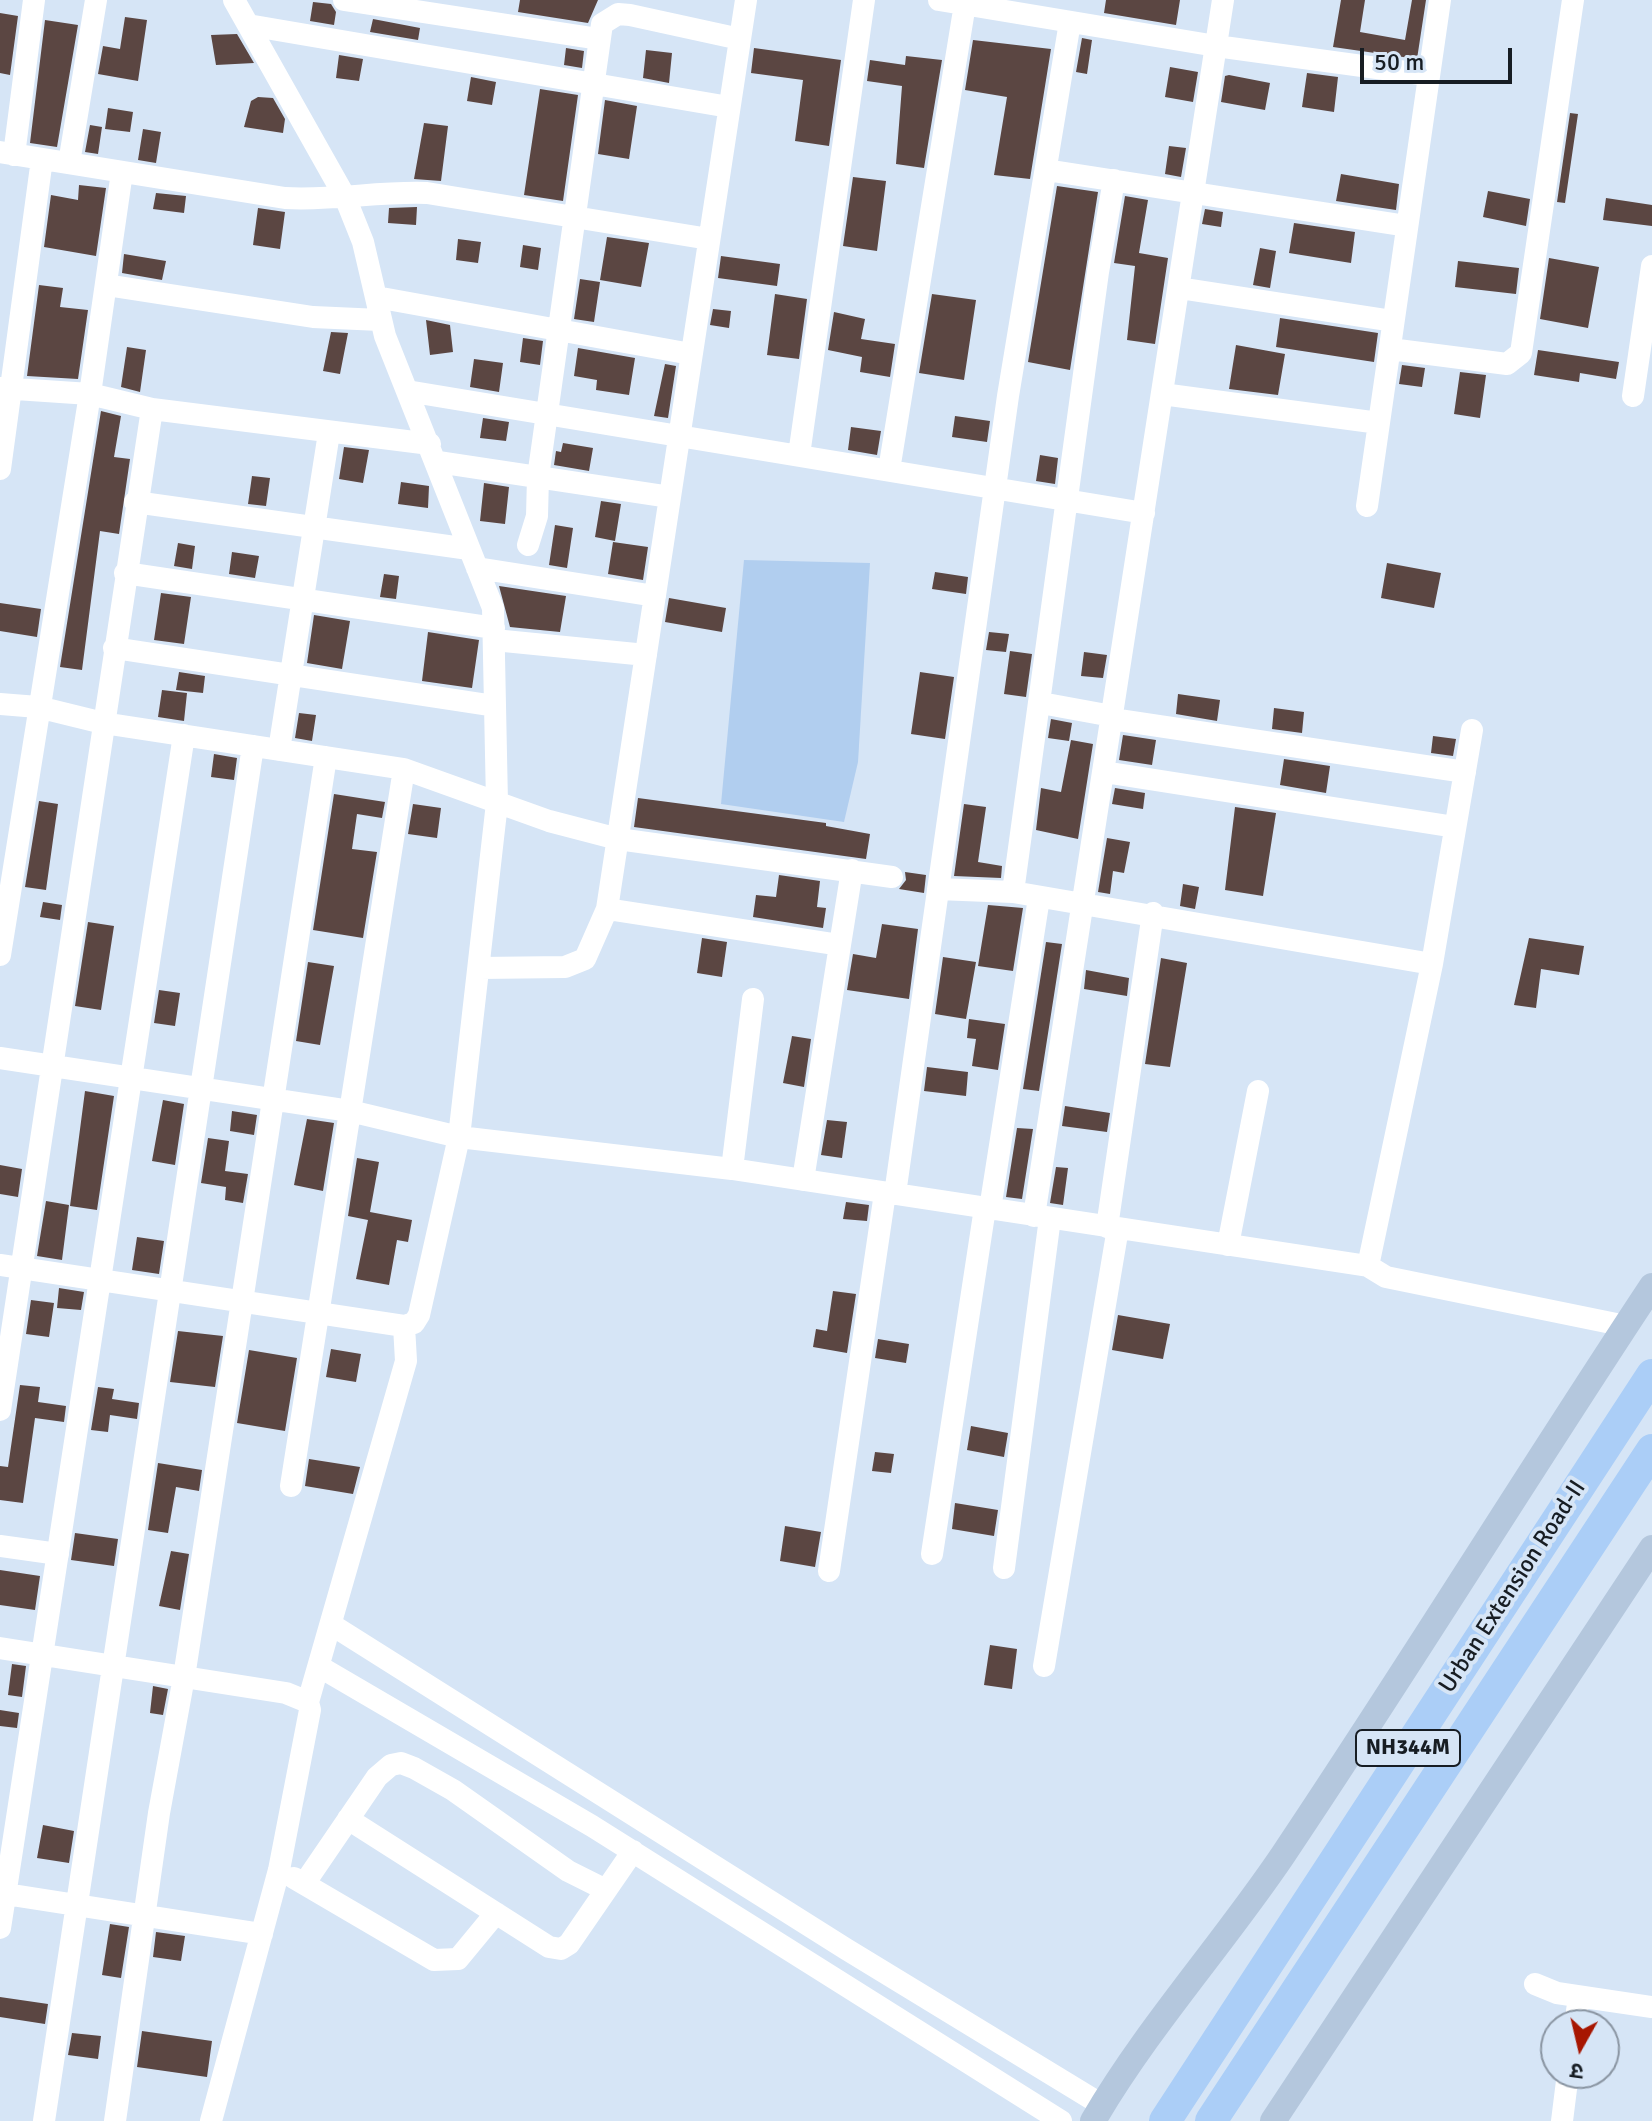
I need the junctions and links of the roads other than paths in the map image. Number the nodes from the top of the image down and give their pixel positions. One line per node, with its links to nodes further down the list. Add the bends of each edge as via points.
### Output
1 (34, 0): 20 (street)
2 (96, 0): 22 (street)
3 (234, 0): 13 (street)
4 (344, 0): 14 (street)
5 (746, 0): 15 (street)
6 (864, 0): 51 (street)
7 (939, 0): 11 (street)
8 (1223, 0): 16 (street)
9 (1440, 0): 17 (street)
10 (1573, 0): 38 (street, via 1521,353 1507,364)
11 (965, 4): 12 (street); 53 (street)
12 (1070, 22): 16 (street); 23 (street)
13 (248, 25): 18 (street); 27 (street)
14 (599, 39): 15 (street, via 602,24 618,14); 18 (street)
15 (740, 39): 19 (street)
16 (1216, 46): 17 (street); 26 (street)
17 (1428, 75): 29 (street)
18 (593, 84): 19 (street); 28 (street)
19 (729, 107): 30 (street)
20 (7, 154): 21 (street)
21 (42, 159): 22 (street); 40 (street)
22 (69, 163): 24 (street)
23 (1046, 170): 25 (street); 55 (street)
24 (122, 172): 27 (street, via 285,198); 32 (street)
25 (1114, 180): 26 (street); 57 (street)
26 (1192, 194): 29 (street); 33 (street)
27 (345, 197): 28 (street, via 427,193); 34 (street)
28 (575, 215): 30 (street); 37 (street)
29 (1407, 226): 36 (street)
30 (709, 239): 39 (street)
31 (1652, 266): 44 (street)
32 (106, 285): 35 (street, via 313,317); 42 (street)
33 (1179, 288): 36 (street); 43 (street)
34 (376, 297): 35 (street); 37 (street)
35 (380, 320): 41 (street)
36 (1393, 321): 38 (street)
37 (560, 329): 39 (street); 46 (street)
38 (1390, 349): 47 (street)
39 (691, 354): 49 (street)
40 (6, 389): 42 (street); 52 (street)
41 (407, 391): 46 (street); 50 (street)
42 (90, 394): 45 (street); 74 (street)
43 (1162, 394): 47 (street); 60 (street)
44 (1633, 396)
45 (152, 409): 48 (street); 58 (street)
46 (548, 413): 49 (street); 54 (street)
47 (1379, 423): 59 (street)
48 (329, 433): 50 (street); 61 (street)
49 (679, 435): 51 (street); 56 (street)
50 (434, 453): 54 (street); 63 (street)
51 (799, 455): 53 (street)
52 (0, 469)
53 (889, 470): 55 (street)
54 (538, 477): 56 (street); 62 (street, via 537,516)
55 (996, 488): 57 (street); 90 (street)
56 (670, 497): 65 (street)
57 (1067, 500): 60 (street); 71 (street)
58 (135, 502): 61 (street); 64 (street)
59 (1367, 506)
60 (1144, 513): 75 (street)
61 (314, 525): 63 (street); 66 (street)
62 (528, 545)
63 (473, 558): 65 (street); 67 (street, via 492,601)
64 (125, 573): 66 (street); 68 (street)
65 (655, 596): 69 (street)
66 (302, 599): 67 (street); 70 (street)
67 (494, 634): 69 (street); 73 (street)
68 (114, 648): 70 (street); 76 (street)
69 (646, 655): 87 (street)
70 (291, 672): 73 (street); 80 (street)
71 (1041, 703): 75 (street); 91 (street)
72 (0, 704): 74 (street)
73 (495, 706): 85 (street)
74 (38, 707): 76 (street); 97 (street)
75 (1112, 717): 83 (street); 84 (street)
76 (103, 723): 78 (street); 102 (street)
77 (1472, 730): 84 (street)
78 (184, 735): 79 (street); 103 (street)
79 (253, 746): 80 (street); 104 (street)
80 (279, 750): 81 (street)
81 (326, 757): 82 (street); 106 (street)
82 (404, 769): 85 (street); 107 (street)
83 (1104, 772): 86 (street); 93 (street)
84 (1465, 772): 86 (street)
85 (497, 803): 87 (street); 99 (street)
86 (1455, 827): 98 (street)
87 (618, 839): 88 (street); 94 (street)
88 (852, 870): 89 (street); 96 (street)
89 (892, 877)
90 (938, 889): 91 (street); 111 (street)
91 (1013, 892): 92 (street)
92 (1039, 898): 93 (street); 112 (street)
93 (1084, 905): 95 (street); 113 (street)
94 (607, 909): 96 (street); 99 (street, via 585,959 565,967)
95 (1153, 913): 98 (street); 114 (street)
96 (840, 945): 110 (street)
97 (0, 955)
98 (1432, 964): 117 (street)
99 (480, 968): 108 (street)
100 (753, 999): 109 (street)
101 (0, 1058): 102 (street)
102 (53, 1066): 103 (street); 118 (street)
103 (131, 1078): 104 (street); 119 (street)
104 (201, 1089): 106 (street); 121 (street)
105 (1258, 1091): 115 (street)
106 (273, 1100): 107 (street); 122 (street)
107 (350, 1111): 108 (street); 123 (street)
108 (459, 1137): 109 (street); 124 (street, via 419,1315)
109 (732, 1169): 110 (street)
110 (803, 1180): 111 (street)
111 (890, 1194): 112 (street); 135 (street)
112 (988, 1208): 113 (street); 133 (street)
113 (1042, 1217): 114 (street); 134 (street)
114 (1113, 1228): 115 (street); 140 (street)
115 (1228, 1245): 117 (street)
116 (0, 1265): 118 (street)
117 (1368, 1266): 125 (street, via 1386,1277)
118 (24, 1270): 119 (street); 127 (street)
119 (99, 1281): 121 (street); 132 (street)
120 (1652, 1286): 125 (main road)
121 (170, 1292): 122 (street); 139 (street)
122 (242, 1303): 123 (street); 142 (street)
123 (318, 1314): 124 (street); 129 (street)
124 (404, 1326): 136 (street, via 406,1361)
125 (1626, 1326): 160 (main road, via 1356,1747)
126 (1652, 1375): 165 (highway, Urban Extension Road-II / NH344M)
127 (0, 1410)
128 (1652, 1450): 166 (highway, Urban Extension Road-II / NH344M)
129 (291, 1486)
130 (0, 1546): 132 (street)
131 (1652, 1548): 167 (main road)
132 (58, 1554): 138 (street)
133 (932, 1554)
134 (1004, 1568)
135 (829, 1571)
136 (332, 1625): 141 (street); 160 (street)
137 (0, 1648): 138 (street)
138 (42, 1655): 139 (street); 149 (street)
139 (113, 1666): 142 (street); 150 (street)
140 (1044, 1666)
141 (320, 1667): 143 (street); 145 (street)
142 (184, 1677): 143 (street, via 286,1693); 152 (street)
143 (308, 1702): 146 (street)
144 (348, 1819): 147 (street); 148 (street, via 377,1777 401,1763 453,1790 568,1871); 151 (street)
145 (633, 1851): 148 (street); 164 (street)
146 (279, 1870): 147 (street); 154 (street)
147 (304, 1884): 151 (street, via 434,1960 458,1959)
148 (606, 1890): 151 (street, via 561,1949 549,1947)
149 (3, 1893): 150 (street); 153 (street)
150 (77, 1905): 152 (street); 161 (street)
151 (496, 1913)
152 (147, 1916): 154 (street); 162 (street)
153 (0, 1928)
154 (262, 1934): 163 (street)
155 (1535, 1984): 156 (street)
156 (1579, 1997): 157 (street); 158 (street)
157 (1652, 2007)
158 (1577, 2009)
159 (1566, 2089): 168 (street)
160 (1098, 2113)
161 (44, 2121)
162 (115, 2121)
163 (211, 2121)
164 (1061, 2121)
165 (1165, 2121)
166 (1211, 2121)
167 (1273, 2121)
168 (1562, 2121)

